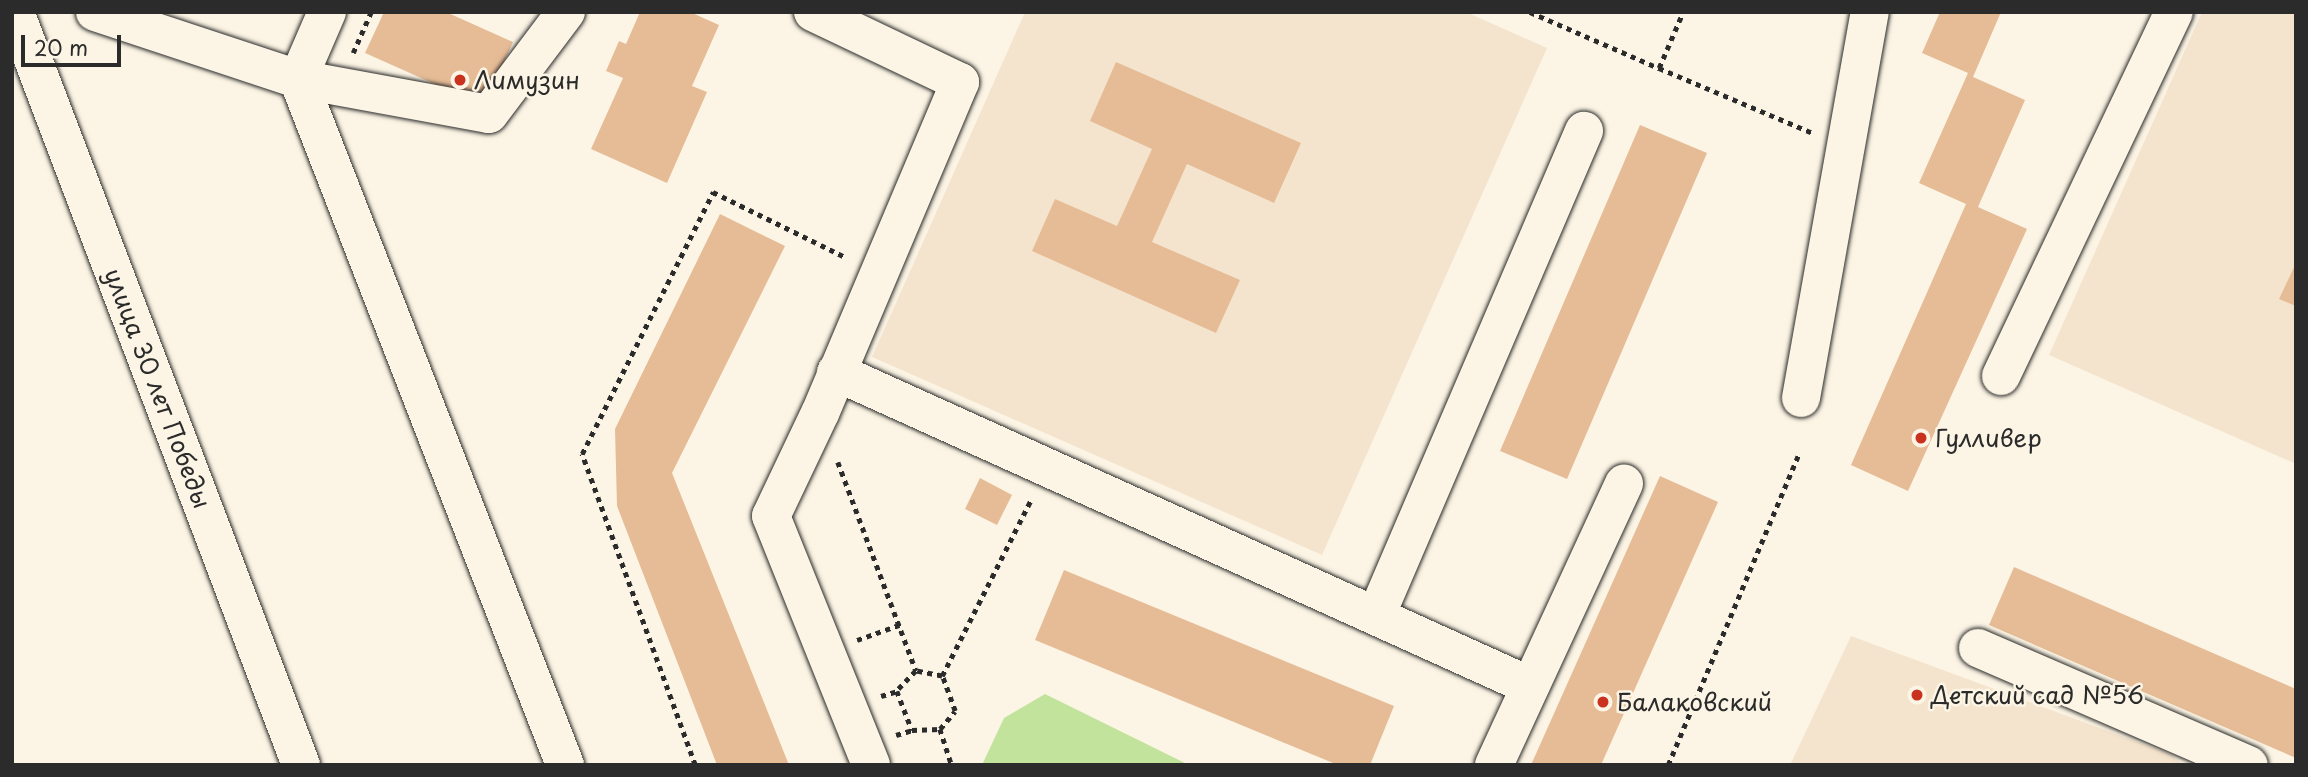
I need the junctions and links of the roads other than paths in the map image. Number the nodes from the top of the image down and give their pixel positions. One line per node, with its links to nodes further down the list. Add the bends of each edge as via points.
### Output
1 (15, 12): 17 (street, улица 30 лет Победы)
2 (95, 12): 8 (street)
3 (327, 12): 8 (street)
4 (566, 12): 8 (street, via 489,114)
5 (813, 12): 10 (street, via 960,82)
6 (1870, 12): 12 (street)
7 (2174, 12): 11 (street)
8 (298, 79): 18 (street)
9 (1584, 131): 14 (street)
10 (836, 372): 14 (street); 19 (street, via 771,516)
11 (2001, 376)
12 (1801, 398)
13 (1624, 484): 16 (street)
14 (1376, 616): 16 (street)
15 (1978, 648): 21 (street)
16 (1530, 686): 20 (street)
17 (301, 765)
18 (565, 765)
19 (871, 765)
20 (1494, 765)
21 (2249, 765)

